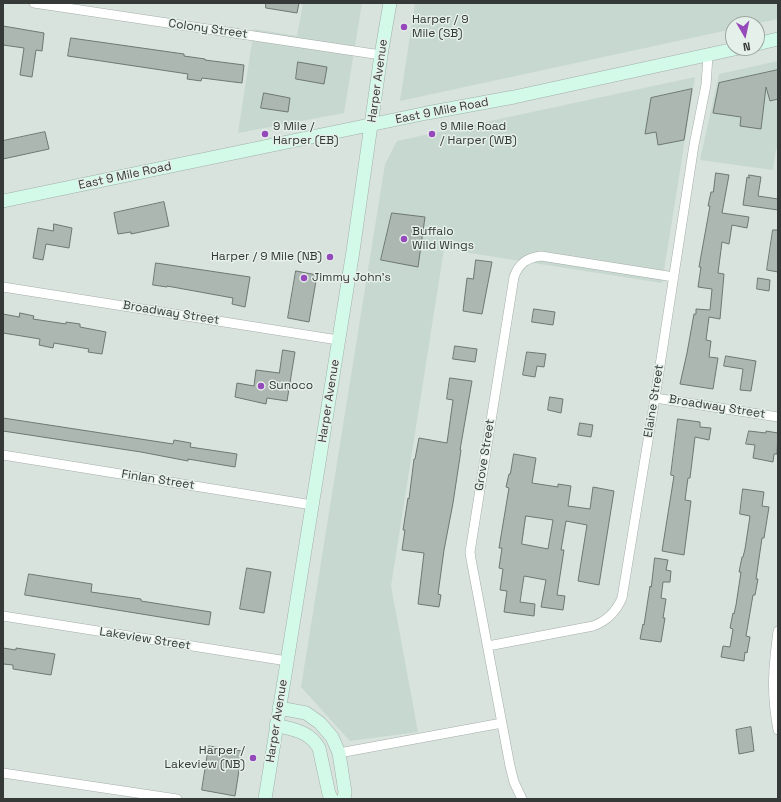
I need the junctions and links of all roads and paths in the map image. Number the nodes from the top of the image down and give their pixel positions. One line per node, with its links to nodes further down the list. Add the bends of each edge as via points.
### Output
1 (34, 3): 6 (street, Colony Street)
2 (390, 3): 6 (main road, Harper Avenue)
3 (778, 39): 4 (main road)
4 (765, 42)
5 (725, 52): 7 (main road, East 9 Mile Road)
6 (381, 55): 8 (main road, Harper Avenue)
7 (708, 56): 8 (main road, East 9 Mile Road); 10 (street, Elaine Street, via 706,85)
8 (371, 126): 9 (main road, East 9 Mile Road); 12 (main road, Harper Avenue)
9 (3, 201)
10 (674, 277): 13 (street, Elaine Street); 19 (street, Grove Street, via 541,256 525,260 516,271 470,552)
11 (3, 288): 12 (street, Broadway Street)
12 (338, 340): 16 (main road, Harper Avenue)
13 (655, 398): 14 (street, Broadway Street); 19 (street, Elaine Street, via 622,598 616,610 604,621 592,626)
14 (778, 417)
15 (3, 455): 16 (street, Finlan Street)
16 (312, 505): 20 (main road, Harper Avenue)
17 (3, 616): 20 (street, Lakeview Street)
18 (778, 631): 24 (street, via 773,678)
19 (488, 646): 22 (street, Grove Street)
20 (287, 661): 21 (main road, Harper Avenue)
21 (279, 708): 23 (main road, Harper Avenue); 25 (main road, via 306,713 332,737)
22 (502, 723): 25 (street); 31 (street, Grove Street, via 511,773)
23 (276, 725): 28 (main road, Harper Avenue); 29 (main road, via 310,736 315,742 319,748)
24 (778, 730)
25 (339, 753): 30 (main road)
26 (3, 773): 27 (street)
27 (177, 799)
28 (265, 799)
29 (332, 799)
30 (344, 799)
31 (522, 799)

